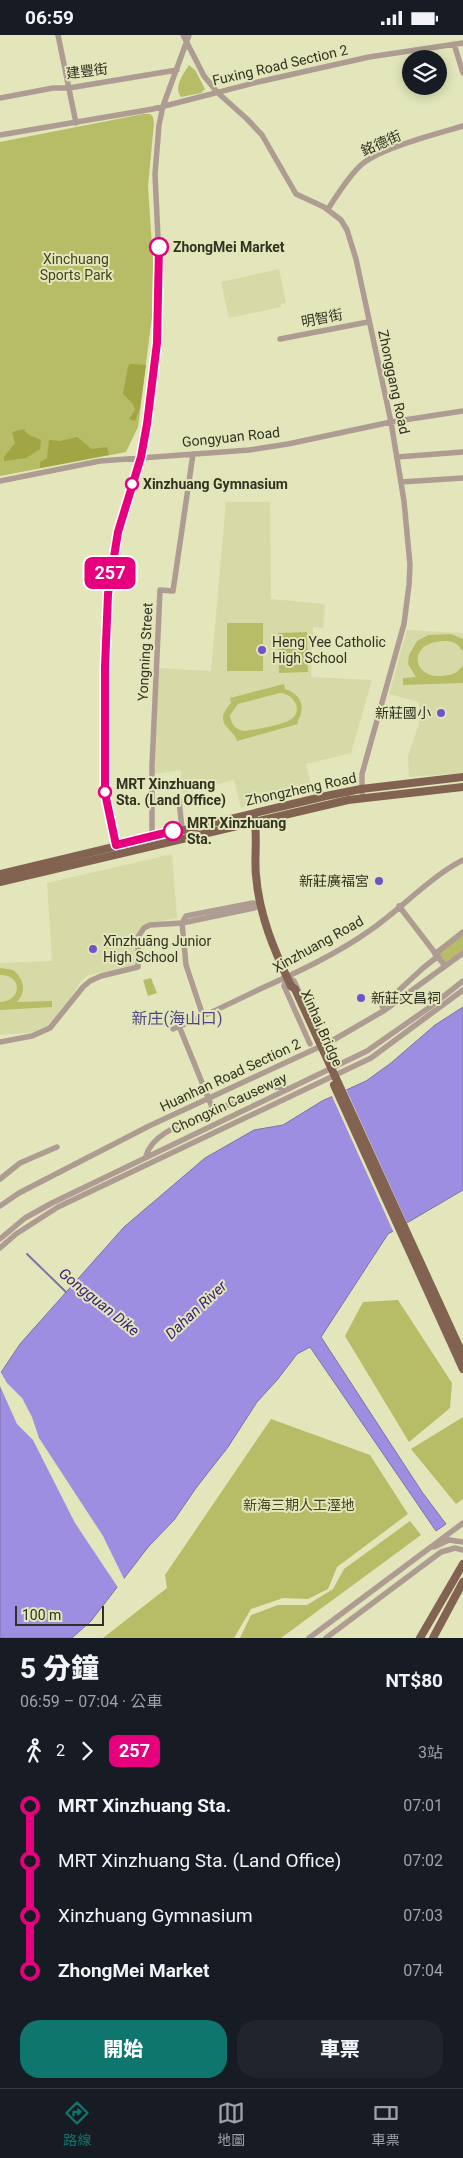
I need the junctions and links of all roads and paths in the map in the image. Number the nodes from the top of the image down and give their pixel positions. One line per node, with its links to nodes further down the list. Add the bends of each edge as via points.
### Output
1 (58, 35): 7 (street)
2 (186, 36): 5 (street); 8 (street, Zhonggang Road, via 201,72)
3 (463, 43): 4 (street, Fuxing Road Section 2)
4 (454, 44): 6 (street); 8 (street, Fuxing Road Section 2, via 369,57)
5 (177, 70): 7 (street, 建豐街); 10 (street)
6 (463, 73)
7 (68, 88): 9 (street, 建豐街, via 64,86); 11 (street)
8 (217, 92): 10 (street, Fuxing Road Section 2); 14 (street, Zhonggang Road, via 262,135 296,194)
9 (0, 98)
10 (163, 106): 11 (street, Fuxing Road Section 2); 21 (street, via 154,174 159,259 157,343)
11 (76, 123): 13 (street, Fuxing Road Section 2)
12 (463, 126): 14 (street, 銘德街, via 394,148 362,164)
13 (0, 135)
14 (328, 209): 15 (street, Zhonggang Road, via 347,230)
15 (368, 322): 16 (street, 明智街); 18 (street, Zhonggang Road)
16 (280, 339)
17 (463, 411): 18 (street, Gongyuan Road)
18 (391, 422): 20 (street, Gongyuan Road, via 288,444); 22 (street, Zhonggang Road)
19 (463, 452): 22 (street)
20 (193, 453): 21 (street, Gongyuan Road); 34 (street, Yongning Street, via 173,591 160,590)
21 (141, 457): 24 (street, Gongyuan Road, via 100,461); 35 (street, via 118,532 107,605 105,793)
22 (397, 457): 25 (street, Zhonggang Road)
23 (463, 478): 25 (street)
24 (0, 481)
25 (401, 482): 28 (street, Zhonggang Road, via 410,553 408,595 404,624)
26 (463, 777): 28 (main road, Zhongzheng Road)
27 (463, 787): 29 (main road, Zhongzheng Road)
28 (361, 789): 29 (street, Zhonggang Road); 31 (main road, Zhongzheng Road)
29 (363, 797): 32 (main road, Zhongzheng Road)
30 (179, 799): 33 (street)
31 (252, 813): 32 (main road); 33 (main road, Zhongzheng Road)
32 (255, 822): 38 (main road, Zhongzheng Road); 39 (main road)
33 (182, 829): 34 (main road, Zhongzheng Road)
34 (152, 836): 35 (main road, Zhongzheng Road)
35 (116, 845): 37 (main road, Zhongzheng Road)
36 (463, 860): 40 (street, Xinzhuang Road)
37 (0, 874)
38 (0, 882)
39 (260, 905): 41 (street); 46 (main road, via 266,929)
40 (399, 907): 44 (street); 46 (street, Xinzhuang Road, via 334,953)
41 (182, 923): 51 (street, via 186,965); 53 (street, via 144,928 138,937 138,967 90,981 50,1028 32,1036)
42 (463, 932): 44 (street)
43 (463, 953): 45 (street, Huanhan Road Section 2)
44 (436, 955): 45 (street); 50 (street, via 382,1006)
45 (445, 966): 50 (street, Huanhan Road Section 2)
46 (287, 977): 48 (main road); 51 (street, Xinzhuang Road); 52 (street, via 294,981); 54 (street, via 284,986)
47 (463, 981): 55 (street, Chongxin Causeway, via 367,1051)
48 (291, 987): 64 (main road, Xinhai Bridge, bridge, via 295,989); 65 (main road, Xinhai Bridge)
49 (463, 991): 63 (street, Chongxin Causeway, via 371,1058 58,1207)
50 (385, 1010): 56 (street, Huanhan Road Section 2, via 330,1042)
51 (203, 1016): 56 (street, Xinzhuang Road, via 176,1028)
52 (322, 1039)
53 (0, 1042)
54 (310, 1044)
55 (289, 1089): 57 (street, via 262,1088 220,1108); 59 (street, Chongxin Causeway)
56 (208, 1099): 57 (street); 61 (street, Huanhan Road Section 2, via 26,1189)
57 (212, 1107): 59 (street, via 209,1113 160,1136)
58 (57, 1147): 60 (street, via 20,1163)
59 (146, 1156): 62 (street, Chongxin Causeway, via 38,1210)
60 (0, 1179)
61 (0, 1206)
62 (0, 1239)
63 (0, 1248)
64 (463, 1355)
65 (463, 1369)
66 (463, 1523): 68 (street)
67 (463, 1542): 68 (street, via 449,1540)
68 (432, 1547): 74 (street)
69 (463, 1550): 75 (street, via 455,1548 442,1552)
70 (463, 1564): 77 (main road)
71 (463, 1582): 73 (main road)
72 (463, 1595): 73 (main road)
73 (453, 1602): 78 (main road)
74 (322, 1627): 75 (street); 76 (street)
75 (328, 1637)
76 (309, 1638)
77 (420, 1638)
78 (432, 1638)

